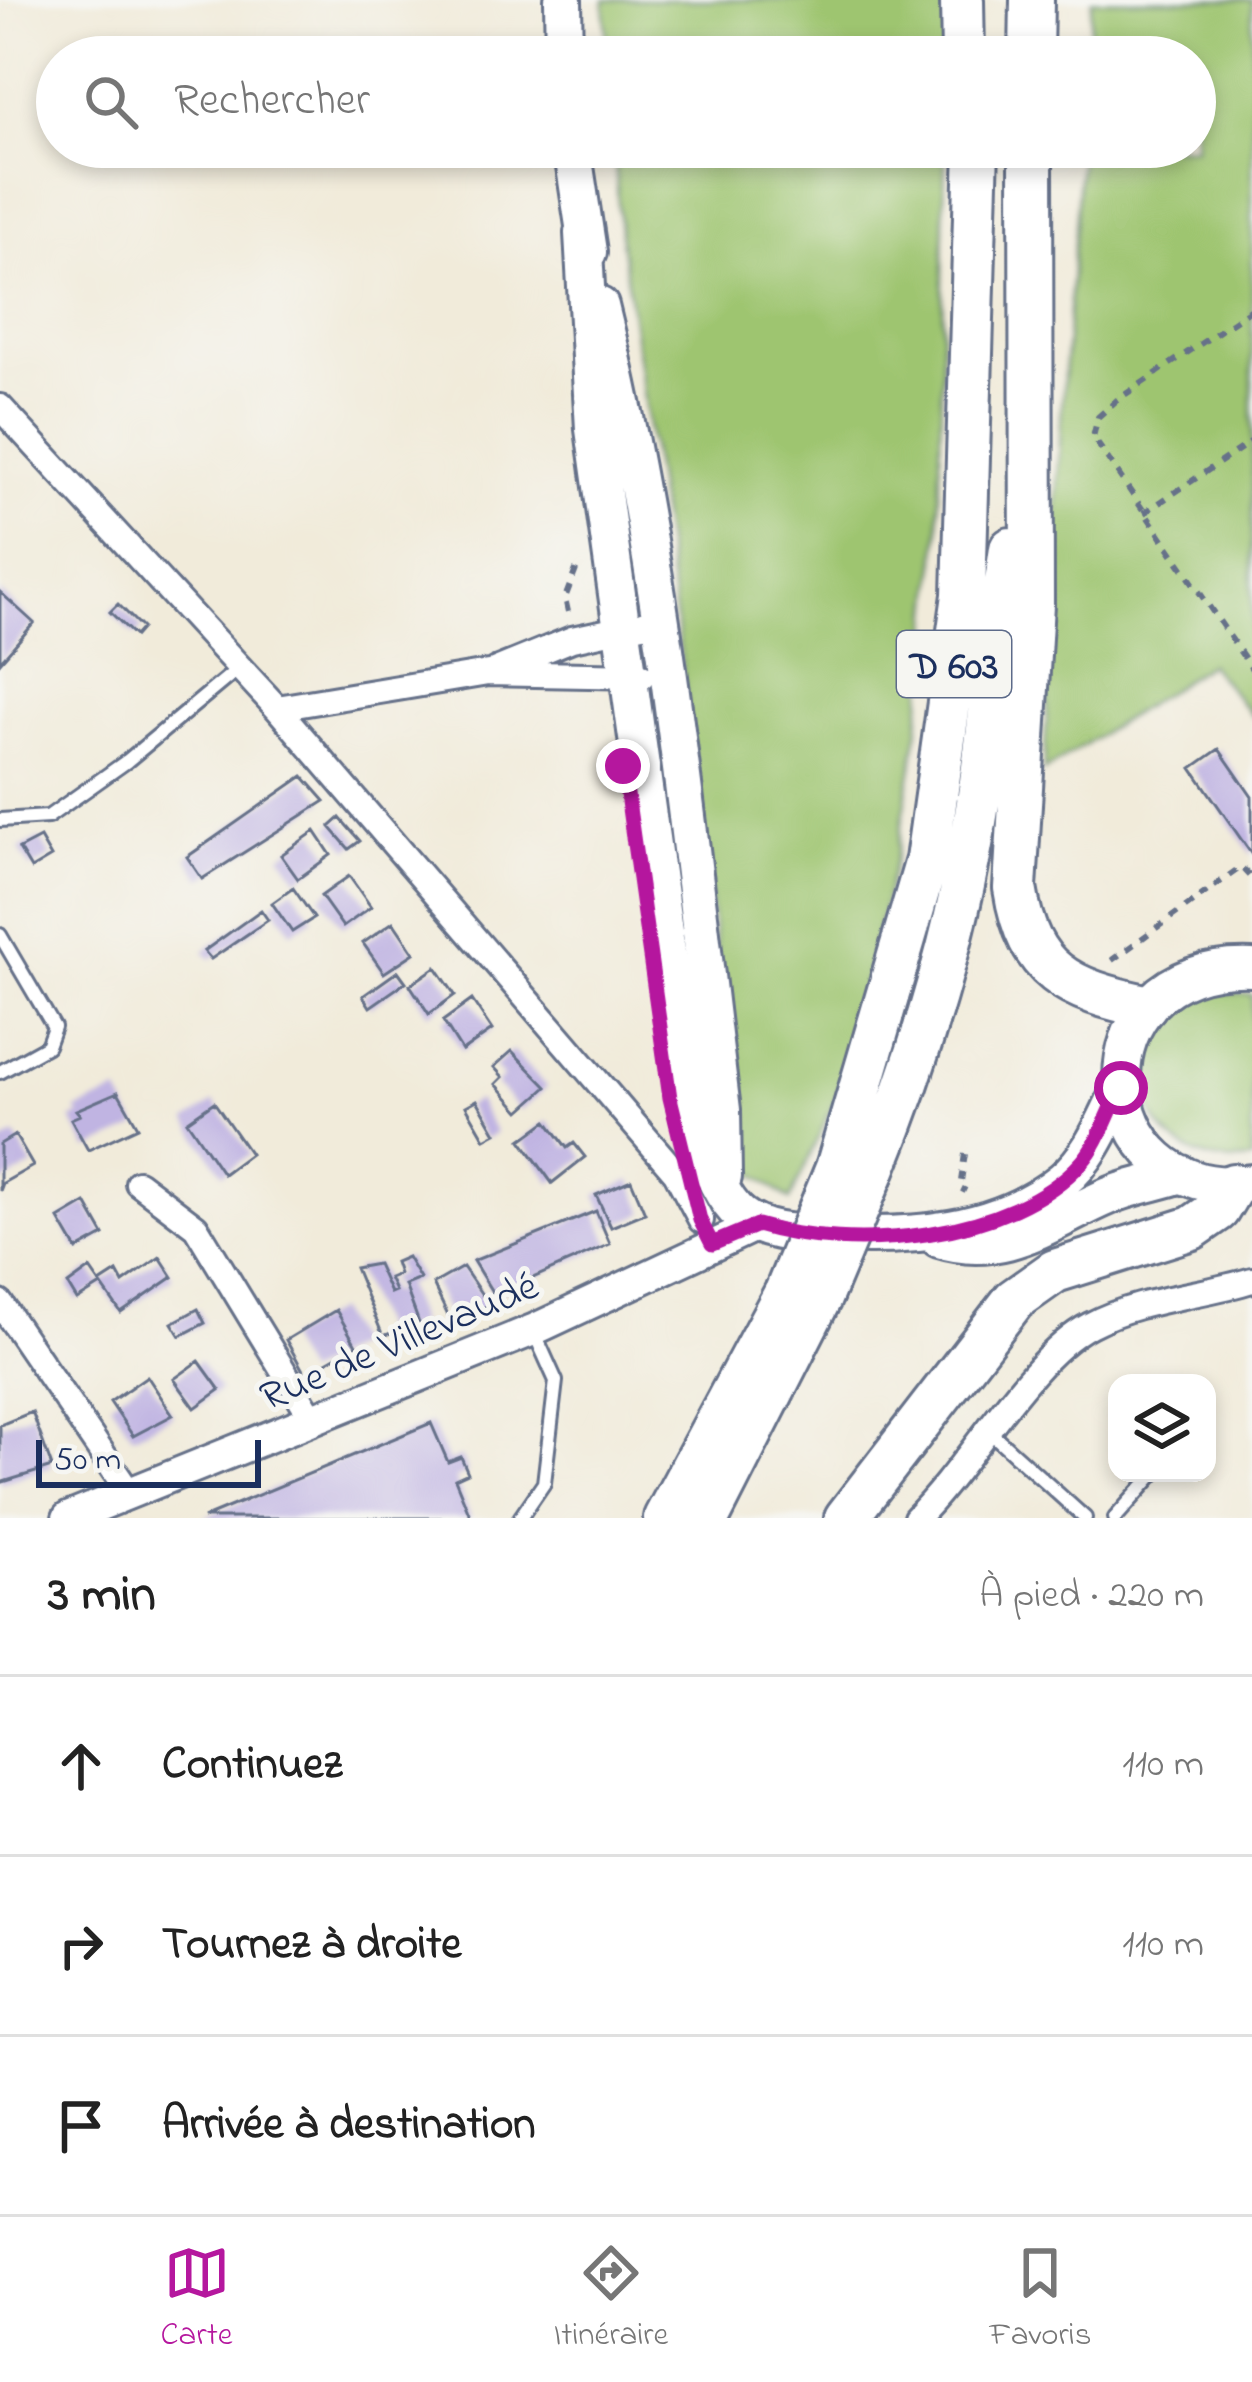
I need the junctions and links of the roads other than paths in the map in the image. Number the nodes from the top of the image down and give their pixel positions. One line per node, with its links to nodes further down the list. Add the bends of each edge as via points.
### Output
1 (563, 0): 5 (main road)
2 (962, 0): 6 (highway)
3 (984, 0): 7 (highway)
4 (1033, 0): 8 (highway)
5 (564, 36)
6 (963, 36)
7 (983, 36)
8 (1032, 36)
9 (575, 168): 14 (main road, via 588,376)
10 (975, 168): 27 (highway, D 603, via 964,595 927,860)
11 (1031, 168): 12 (highway, D 603)
12 (1034, 399): 24 (highway, via 1015,888 1023,929 1073,988); 27 (highway, D 603, via 978,804 916,1062)
13 (0, 406): 15 (street)
14 (640, 622): 16 (main road); 17 (street); 18 (main road)
15 (240, 668): 19 (street); 20 (lane, via 48,817)
16 (667, 671): 18 (street); 31 (main road, via 722,1109)
17 (488, 673): 18 (street); 19 (street)
18 (629, 678): 31 (main road, via 690,1118)
19 (277, 708): 32 (street, via 676,1173)
20 (0, 820)
21 (0, 935): 25 (lane, via 54,1027 47,1046)
22 (1252, 938): 23 (main road)
23 (1234, 967): 24 (main road, via 1190,973)
24 (1145, 1006): 26 (main road, via 1122,1057)
25 (0, 1072)
26 (1121, 1088): 28 (main road, via 1140,1139); 34 (main road, via 1086,1159 1062,1181 995,1219)
27 (855, 1170): 36 (highway, D 603, bridge)
28 (1183, 1174): 30 (main road); 34 (main road, via 1112,1195 1002,1244 965,1248)
29 (138, 1183): 39 (street, via 196,1227)
30 (1242, 1184): 47 (highway, via 1192,1228 1054,1271 1014,1300)
31 (723, 1187): 33 (main road, via 736,1211)
32 (700, 1220)
33 (757, 1225): 34 (main road); 38 (street, Rue de Villevaudé)
34 (924, 1234)
35 (1252, 1280): 40 (street, via 1088,1325 1060,1346)
36 (803, 1294): 45 (highway, D 603); 46 (highway, D 603)
37 (0, 1303): 42 (street)
38 (533, 1330): 39 (street, Rue de Villevaudé); 44 (lane, via 556,1381 544,1483)
39 (314, 1421): 42 (street, Rue de Villevaudé)
40 (990, 1432): 48 (street); 49 (lane)
41 (1147, 1482): 50 (lane)
42 (130, 1494): 43 (street, Rue de Villevaudé)
43 (68, 1518)
44 (520, 1518)
45 (665, 1518)
46 (708, 1518)
47 (847, 1518)
48 (916, 1518)
49 (1085, 1518)
50 (1115, 1518)

